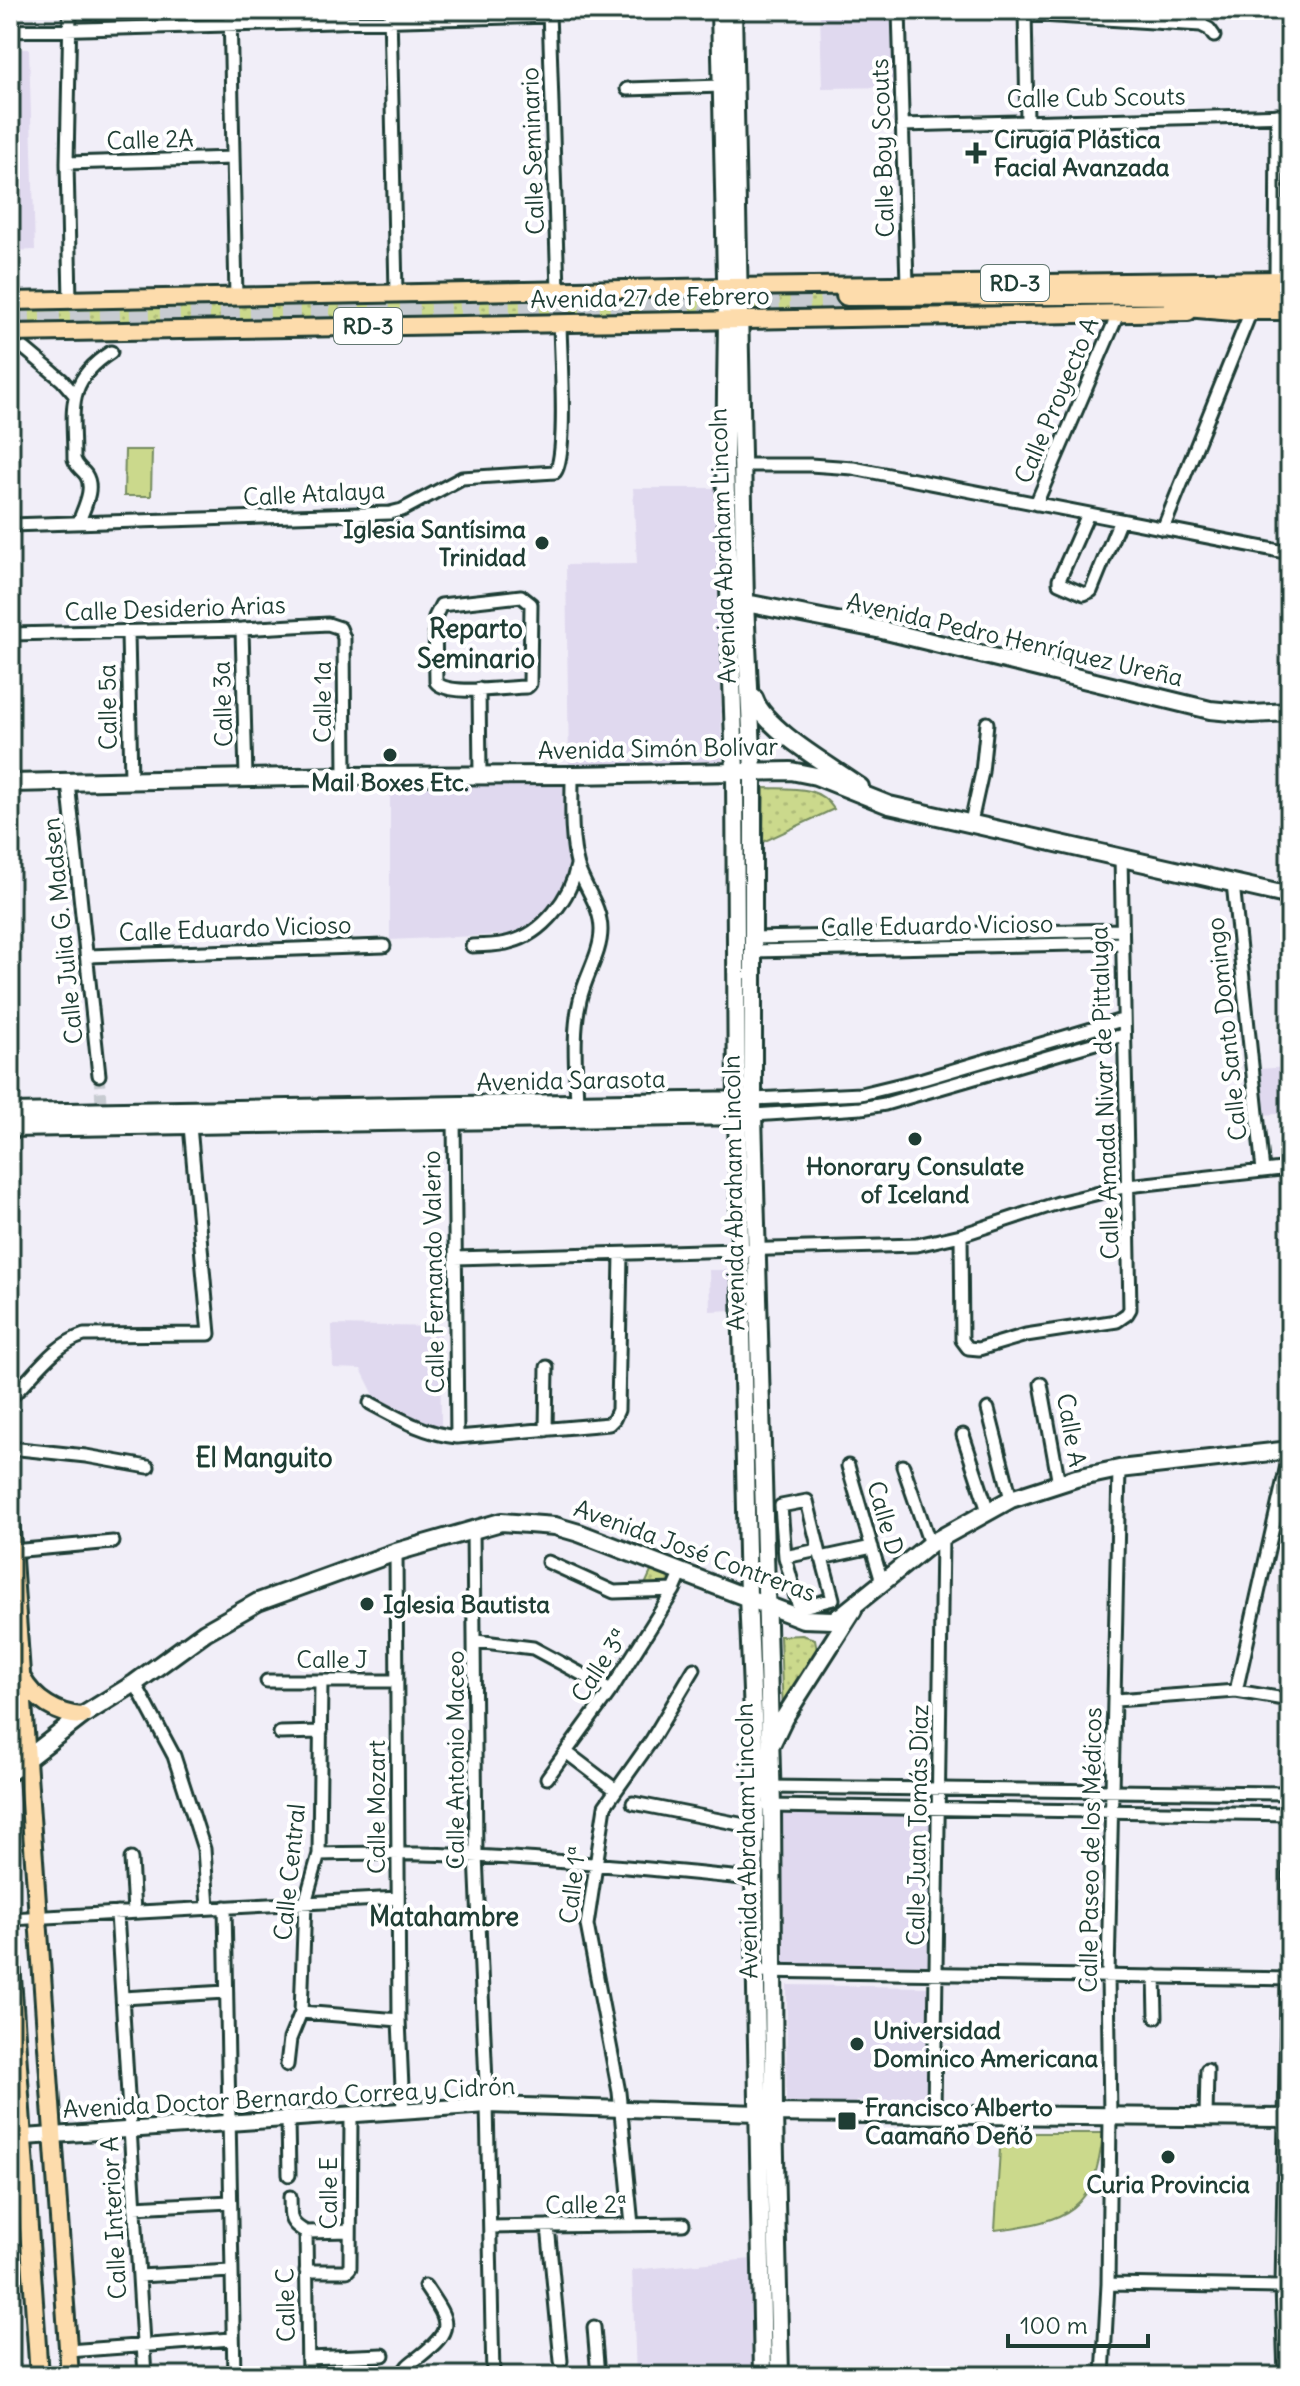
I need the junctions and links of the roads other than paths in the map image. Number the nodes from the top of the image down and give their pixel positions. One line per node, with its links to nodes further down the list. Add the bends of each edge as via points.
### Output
1 (70, 10): 12 (street)
2 (230, 10): 10 (street)
3 (720, 10): 15 (main road, Avenida Abraham Lincoln)
4 (733, 10): 25 (main road, Avenida Abraham Lincoln)
5 (899, 10): 19 (street, Calle Boy Scouts)
6 (1202, 10): 11 (street)
7 (1025, 12): 11 (street); 18 (street)
8 (550, 13): 9 (street); 26 (street, Calle Seminario)
9 (390, 15): 10 (street); 27 (street)
10 (230, 25): 12 (street); 20 (street)
11 (1201, 25): 14 (street)
12 (70, 29): 13 (street); 21 (street)
13 (10, 31)
14 (1214, 36)
15 (722, 86): 16 (street); 25 (main road, Avenida Abraham Lincoln)
16 (627, 89)
17 (1284, 115): 18 (street, Calle Cub Scouts); 24 (street)
18 (1027, 120): 19 (street, Calle Cub Scouts)
19 (902, 125): 23 (street, Calle Boy Scouts)
20 (233, 158): 21 (street, Calle 2A); 28 (street)
21 (67, 163): 29 (street)
22 (1247, 280): 23 (main road, Avenida 27 de Febrero / RD-3); 24 (main road, Avenida 27 de Febrero / RD-3); 33 (highway)
23 (907, 284): 25 (main road, Avenida 27 de Febrero / RD-3)
24 (1285, 284): 33 (highway, RD-3)
25 (733, 287): 26 (main road, Avenida 27 de Febrero / RD-3); 36 (main road, Avenida Abraham Lincoln)
26 (558, 290): 27 (main road, Avenida 27 de Febrero / RD-3)
27 (396, 293): 28 (main road, Avenida 27 de Febrero / RD-3)
28 (236, 297): 29 (main road, Avenida 27 de Febrero / RD-3)
29 (70, 300): 32 (main road, Avenida 27 de Febrero / RD-3)
30 (847, 300): 33 (highway, RD-3)
31 (1290, 300): 33 (highway, RD-3)
32 (10, 301)
33 (1125, 302): 34 (highway); 36 (main road, Avenida 27 de Febrero / RD-3); 43 (street, Calle Proyecto A)
34 (1242, 311): 35 (main road); 48 (street)
35 (1290, 311)
36 (733, 321): 37 (main road, Avenida 27 de Febrero / RD-3); 42 (main road, Avenida Abraham Lincoln); 50 (main road, Avenida Abraham Lincoln, via 725,466)
37 (560, 322): 38 (main road, Avenida 27 de Febrero / RD-3); 46 (street, Calle Atalaya, via 562,441 555,472 462,478 390,513)
38 (10, 333)
39 (25, 349): 41 (street)
40 (111, 352): 41 (street, via 92,364)
41 (74, 394): 46 (street, via 74,459 90,486)
42 (743, 465): 43 (street, via 836,466); 50 (main road, Avenida Abraham Lincoln)
43 (1036, 504): 44 (street)
44 (1088, 514): 45 (street); 45 (street, via 1059,580 1084,594 1091,591)
45 (1120, 520): 48 (street)
46 (79, 522): 47 (street, Calle Atalaya)
47 (10, 525)
48 (1163, 529): 49 (street)
49 (1290, 553)
50 (738, 602): 55 (main road, Avenida Abraham Lincoln); 57 (main road, Avenida Pedro Henríquez Ureña, via 882,630 1210,710); 59 (main road, Avenida Abraham Lincoln)
51 (340, 628): 52 (street, Calle Desiderio Arias, via 328,624); 63 (street, Calle 1a)
52 (242, 629): 53 (street, Calle Desiderio Arias); 64 (street, Calle 3a)
53 (128, 632): 54 (street, Calle Desiderio Arias); 65 (street, Calle 5a)
54 (10, 634)
55 (751, 684): 60 (main road, Avenida Abraham Lincoln); 68 (main road, via 759,709 773,724)
56 (479, 689): 56 (street, via 530,684 527,598 445,603 438,610 436,682 444,689); 61 (street)
57 (1290, 712)
58 (987, 723): 69 (street)
59 (735, 772): 60 (main road, Avenida Simón Bolívar); 62 (main road, Avenida Simón Bolívar); 77 (main road, Avenida Abraham Lincoln)
60 (753, 772): 68 (main road, Avenida Simón Bolívar, via 805,772); 77 (main road, Avenida Abraham Lincoln)
61 (480, 774): 62 (main road, Avenida Simón Bolívar); 63 (main road, Avenida Simón Bolívar)
62 (572, 775): 71 (street)
63 (345, 776): 64 (main road, Avenida Simón Bolívar)
64 (246, 778): 65 (main road, Avenida Simón Bolívar)
65 (131, 781): 66 (main road, Avenida Simón Bolívar)
66 (68, 782): 67 (main road, Avenida Simón Bolívar); 81 (street, Calle Julia G. Madsen)
67 (10, 783)
68 (889, 805): 69 (main road, Avenida Simón Bolívar)
69 (971, 822): 70 (main road, Avenida Simón Bolívar)
70 (1121, 857): 72 (main road, Avenida Simón Bolívar); 74 (street, Calle Amada Nivar de Pittaluga)
71 (578, 865): 79 (street, via 570,887 541,925 512,942); 88 (street, via 601,927 579,1002)
72 (1233, 883): 73 (main road, Avenida Simón Bolívar); 96 (street, Calle Santo Domingo)
73 (1290, 896)
74 (1121, 930): 75 (street, Calle Eduardo Vicioso); 76 (street, Calle Amada Nivar de Pittaluga)
75 (898, 936): 77 (street, Calle Eduardo Vicioso); 80 (street)
76 (1121, 943): 80 (street, Calle Eduardo Vicioso); 82 (street, Calle Amada Nivar de Pittaluga)
77 (745, 945): 80 (street, Calle Eduardo Vicioso); 89 (main road, Avenida Abraham Lincoln)
78 (384, 946): 81 (street, Calle Eduardo Vicioso)
79 (472, 946)
80 (899, 949)
81 (88, 956): 86 (street, Calle Julia G. Madsen)
82 (1122, 1020): 83 (street, Calle Amada Nivar de Pittaluga); 84 (street, Avenida Sarasota)
83 (1123, 1035): 85 (street, Avenida Sarasota); 97 (street, Calle Amada Nivar de Pittaluga)
84 (1035, 1046): 85 (street); 87 (street, Avenida Sarasota)
85 (1039, 1059): 87 (street, Avenida Sarasota)
86 (99, 1075)
87 (925, 1086): 89 (street, Avenida Sarasota, via 861,1108)
88 (577, 1104): 89 (main road, Avenida Sarasota); 91 (main road, Avenida Sarasota)
89 (745, 1108): 91 (main road, Avenida Sarasota); 99 (main road, Avenida Abraham Lincoln)
90 (10, 1113): 92 (main road, Avenida Sarasota, via 101,1108)
91 (454, 1114): 92 (main road, Avenida Sarasota); 101 (street, Calle Fernando Valerio)
92 (371, 1115): 93 (main road, Avenida Sarasota)
93 (190, 1126): 94 (main road, Avenida Sarasota); 104 (street, via 209,1334 84,1335 45,1360)
94 (10, 1128)
95 (1290, 1168): 96 (street)
96 (1263, 1171): 97 (street)
97 (1128, 1186): 98 (street); 98 (street, Calle Amada Nivar de Pittaluga, via 1131,1303 1117,1321 968,1348 962,1340)
98 (961, 1235): 99 (street, via 917,1245)
99 (749, 1251): 100 (street); 132 (main road, Avenida Abraham Lincoln); 133 (main road, Avenida Abraham Lincoln)
100 (621, 1254): 101 (street); 107 (street, via 618,1410 603,1425)
101 (455, 1258): 109 (street, Calle Fernando Valerio)
102 (547, 1367): 107 (street)
103 (1041, 1384): 116 (street, Calle A)
104 (10, 1398)
105 (370, 1403): 109 (street, via 417,1427)
106 (988, 1409): 117 (street)
107 (546, 1430): 109 (street)
108 (963, 1435): 118 (street)
109 (457, 1437)
110 (10, 1448): 114 (street)
111 (1290, 1451): 115 (main road, Avenida José Contreras); 143 (street)
112 (848, 1466): 123 (street, Calle D)
113 (903, 1466): 121 (street)
114 (148, 1467)
115 (1119, 1469): 116 (main road, Avenida José Contreras); 144 (street, Calle Paseo de los Médicos)
116 (1059, 1484): 117 (main road, Avenida José Contreras)
117 (1011, 1499): 118 (main road, Avenida José Contreras)
118 (988, 1511): 121 (main road, Avenida José Contreras)
119 (10, 1516): 124 (main road)
120 (473, 1528): 125 (main road, Avenida José Contreras); 129 (main road, Avenida José Contreras, via 501,1522 555,1526); 135 (street, Calle Antonio Maceo)
121 (936, 1541): 130 (main road, Avenida José Contreras); 155 (street, Calle Juan Tomás Díaz)
122 (113, 1542): 124 (street)
123 (872, 1547): 126 (street); 130 (street, Calle D)
124 (12, 1551): 137 (main road)
125 (396, 1552): 140 (street, Calle Mozart); 141 (main road, Avenida José Contreras, via 258,1602 205,1632)
126 (820, 1554): 127 (street); 127 (street, via 807,1501 781,1506); 127 (street, via 833,1599 799,1608)
127 (785, 1557)
128 (548, 1562): 131 (street, via 614,1592)
129 (682, 1572): 131 (street, Calle 3ª); 132 (main road, Avenida José Contreras)
130 (882, 1582): 134 (main road, Avenida José Contreras)
131 (674, 1590): 142 (street, Calle 3ª)
132 (748, 1596): 133 (main road, Avenida José Contreras); 154 (main road, Avenida Abraham Lincoln)
133 (766, 1604): 134 (main road, Avenida José Contreras, via 824,1621); 149 (main road, Avenida Abraham Lincoln)
134 (857, 1605): 149 (main road)
135 (476, 1641): 142 (street, via 533,1648); 168 (street, Calle Antonio Maceo)
136 (694, 1669): 156 (street, Calle 1ª)
137 (21, 1677): 146 (main road, via 45,1704); 151 (main road)
138 (267, 1681): 139 (street, Calle J)
139 (321, 1681): 140 (street, Calle J); 147 (street, Calle Central)
140 (397, 1681): 166 (street, Calle Mozart)
141 (135, 1683): 146 (main road, Avenida José Contreras); 175 (street, via 174,1756 204,1849)
142 (611, 1690): 150 (street, Calle 3ª)
143 (1236, 1691): 144 (street); 145 (street)
144 (1116, 1700): 157 (street, Calle Paseo de los Médicos)
145 (1290, 1700)
146 (82, 1716): 151 (main road, Avenida José Contreras)
147 (321, 1732): 148 (street); 167 (street, Calle Central)
148 (280, 1733)
149 (769, 1748): 154 (main road, Avenida Abraham Lincoln)
150 (566, 1752): 153 (street, Calle 3ª); 156 (street)
151 (27, 1759): 152 (main road, Avenida José Contreras); 178 (main road)
152 (10, 1772)
153 (547, 1778)
154 (764, 1787): 155 (street); 160 (main road, Avenida Abraham Lincoln)
155 (938, 1789): 157 (street); 161 (street, Calle Juan Tomás Díaz)
156 (616, 1790): 170 (street, Calle 1ª, via 604,1808)
157 (1113, 1790): 158 (street); 162 (street, Calle Paseo de los Médicos)
158 (1290, 1793)
159 (633, 1803): 164 (street)
160 (764, 1806): 161 (street); 164 (main road, Avenida Abraham Lincoln); 181 (main road, Avenida Abraham Lincoln)
161 (938, 1808): 162 (street); 182 (street, Calle Juan Tomás Díaz)
162 (1112, 1809): 163 (street); 183 (street, Calle Paseo de los Médicos)
163 (1290, 1814)
164 (755, 1827): 171 (main road, Avenida Abraham Lincoln)
165 (1290, 1838): 185 (street)
166 (399, 1852): 167 (street); 168 (street); 172 (street, Calle Mozart)
167 (319, 1854): 173 (street, Calle Central)
168 (476, 1855): 170 (street); 194 (street, Calle Antonio Maceo)
169 (131, 1859): 176 (street)
170 (596, 1864): 171 (street); 195 (street, Calle 1ª, via 587,1929)
171 (754, 1879): 181 (main road, Avenida Abraham Lincoln)
172 (398, 1898): 173 (street); 190 (street, Calle Mozart)
173 (305, 1903): 174 (street); 188 (street, Calle Central)
174 (225, 1907): 175 (street); 186 (street)
175 (208, 1908): 176 (street)
176 (134, 1912): 177 (street)
177 (117, 1913): 178 (street); 187 (street, Calle Interior A)
178 (37, 1918): 179 (street); 206 (main road)
179 (10, 1919)
180 (10, 1947): 191 (main road)
181 (764, 1971): 182 (street); 197 (main road, Avenida Abraham Lincoln)
182 (937, 1973): 183 (street); 198 (street, Calle Juan Tomás Díaz)
183 (1108, 1975): 184 (street); 200 (street, Calle Paseo de los Médicos)
184 (1155, 1976): 185 (street); 189 (street)
185 (1289, 1979): 202 (street)
186 (226, 1992): 187 (street); 204 (street)
187 (123, 1998): 205 (street, Calle Interior A)
188 (301, 2012): 190 (street); 192 (street, Calle Central)
189 (1156, 2017)
190 (399, 2020): 196 (street, Calle Mozart)
191 (14, 2048): 207 (main road)
192 (287, 2065)
193 (1207, 2070): 201 (street)
194 (487, 2105): 195 (street, Avenida Doctor Bernardo Correa y Cidrón); 196 (street, Avenida Doctor Bernardo Correa y Cidrón); 215 (street, Calle Antonio Maceo)
195 (621, 2109): 197 (street, Avenida Doctor Bernardo Correa y Cidrón); 213 (street, Calle 1ª)
196 (403, 2110): 199 (street, Avenida Doctor Bernardo Correa y Cidrón)
197 (766, 2113): 198 (main road, Avenida Doctor Bernardo Correa y Cidrón); 239 (main road, Avenida Abraham Lincoln); 240 (main road, Avenida Abraham Lincoln)
198 (934, 2114): 200 (main road, Avenida Doctor Bernardo Correa y Cidrón)
199 (351, 2115): 203 (street, Avenida Doctor Bernardo Correa y Cidrón); 216 (street, Calle E)
200 (1110, 2116): 201 (main road, Avenida Doctor Bernardo Correa y Cidrón); 221 (street, Calle Paseo de los Médicos)
201 (1206, 2117): 202 (main road, Avenida Doctor Bernardo Correa y Cidrón)
202 (1288, 2118): 223 (street)
203 (288, 2119): 204 (street, Avenida Doctor Bernardo Correa y Cidrón); 208 (street)
204 (229, 2123): 205 (street, Avenida Doctor Bernardo Correa y Cidrón); 210 (street)
205 (130, 2130): 206 (street, Avenida Doctor Bernardo Correa y Cidrón); 211 (street, Calle Interior A)
206 (52, 2135): 207 (street, Avenida Doctor Bernardo Correa y Cidrón); 227 (main road)
207 (17, 2137): 231 (main road)
208 (289, 2175)
209 (290, 2197): 217 (street, via 294,2226)
210 (230, 2202): 211 (street); 218 (street)
211 (134, 2207): 220 (street, Calle Interior A)
212 (683, 2224): 213 (street, Calle 2ª)
213 (632, 2225): 214 (street, Calle 2ª)
214 (548, 2226): 215 (street, Calle 2ª); 230 (street)
215 (490, 2227): 237 (street, Calle Antonio Maceo)
216 (350, 2231): 217 (street); 219 (street, Calle E, via 349,2270)
217 (306, 2232): 219 (street, Calle C)
218 (231, 2271): 220 (street); 225 (street)
219 (306, 2271): 229 (street, Calle C)
220 (139, 2276): 226 (street, Calle Interior A)
221 (1108, 2284): 223 (street); 241 (street, Calle Paseo de los Médicos)
222 (425, 2286): 236 (street, via 445,2320 443,2334)
223 (1282, 2287): 242 (street)
224 (594, 2327): 238 (street)
225 (232, 2339): 226 (street); 234 (street)
226 (143, 2345): 227 (street); 233 (street, Calle Interior A)
227 (68, 2351): 232 (main road)
228 (383, 2355): 229 (street)
229 (308, 2358): 235 (street, Calle C)
230 (561, 2361)
231 (39, 2376)
232 (70, 2376)
233 (145, 2376)
234 (234, 2376)
235 (308, 2376)
236 (403, 2376)
237 (493, 2376)
238 (598, 2376)
239 (763, 2376)
240 (780, 2376)
241 (1103, 2376)
242 (1285, 2376)

